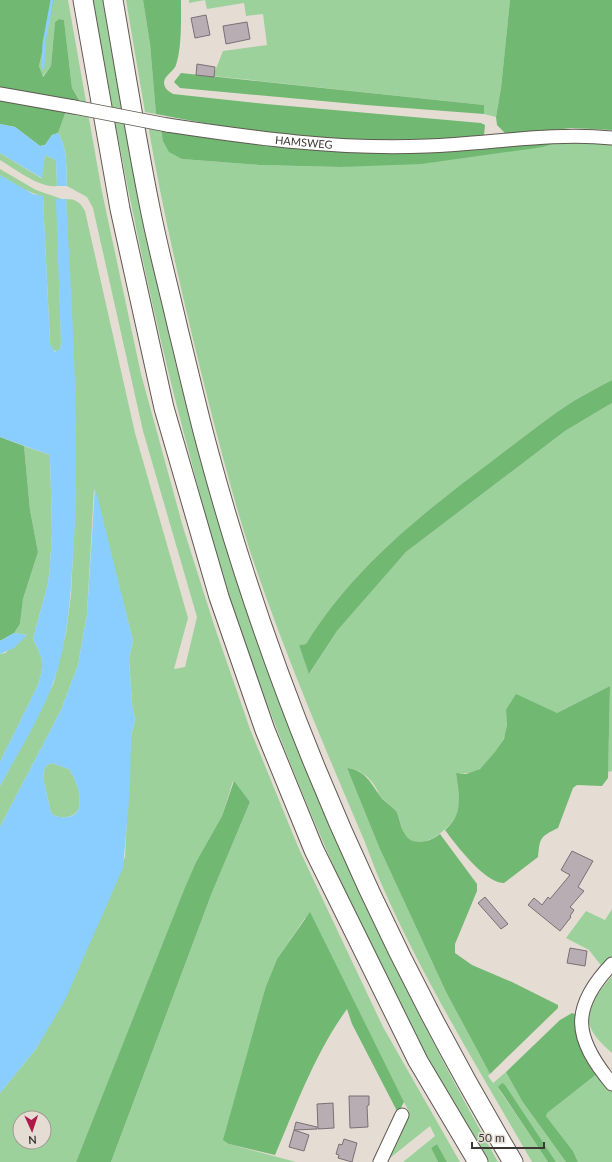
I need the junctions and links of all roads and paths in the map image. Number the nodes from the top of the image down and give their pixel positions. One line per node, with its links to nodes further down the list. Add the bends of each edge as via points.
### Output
1 (83, 0): 9 (highway, via 120,209 164,408 232,634 265,730 314,850 418,1061)
2 (113, 0): 10 (highway, via 150,209 208,451 245,573 297,722 370,892 418,991 476,1100)
3 (0, 94): 4 (street, HAMSWEG, bridge, via 259,139 379,147 566,136)
4 (612, 138)
5 (612, 964): 6 (street, via 593,987 582,1010 581,1023 592,1058)
6 (612, 1084)
7 (402, 1115): 8 (street)
8 (380, 1162)
9 (478, 1162)
10 (513, 1162)

